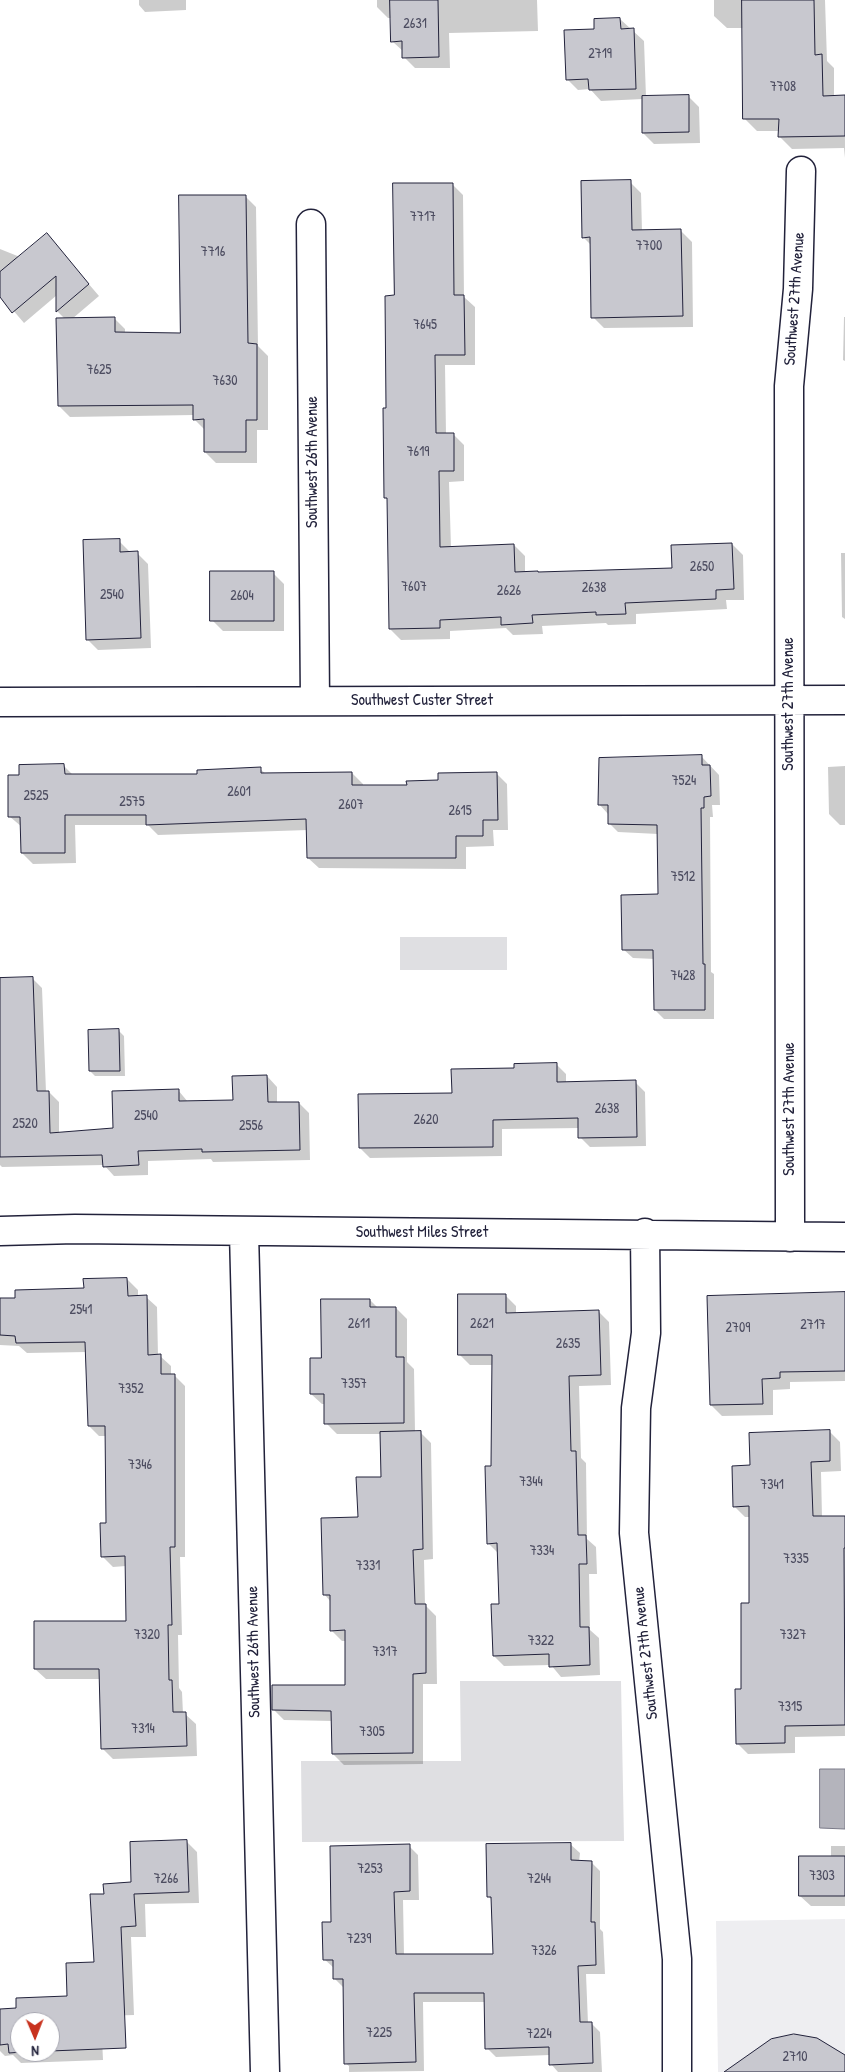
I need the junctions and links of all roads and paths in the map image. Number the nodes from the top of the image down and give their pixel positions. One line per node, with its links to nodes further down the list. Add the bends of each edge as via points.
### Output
1 (800, 171): 3 (street, Southwest 27th Avenue, via 798,290 789,386)
2 (311, 224): 5 (street, Southwest 26th Avenue)
3 (789, 700): 4 (street, Southwest Custer Street); 5 (street, Southwest Custer Street); 10 (street, Southwest 27th Avenue)
4 (845, 700)
5 (315, 701): 6 (street, Southwest Custer Street)
6 (0, 702)
7 (0, 1231): 8 (street, Southwest Miles Street)
8 (244, 1232): 9 (street, Southwest Miles Street); 12 (street, Southwest 26th Avenue)
9 (645, 1233): 10 (street, Southwest Miles Street); 13 (street, Southwest 27th Avenue, via 646,1333 636,1408 634,1533 677,1959)
10 (790, 1237): 11 (street, Southwest Miles Street)
11 (845, 1237)
12 (265, 2072)
13 (677, 2072)

